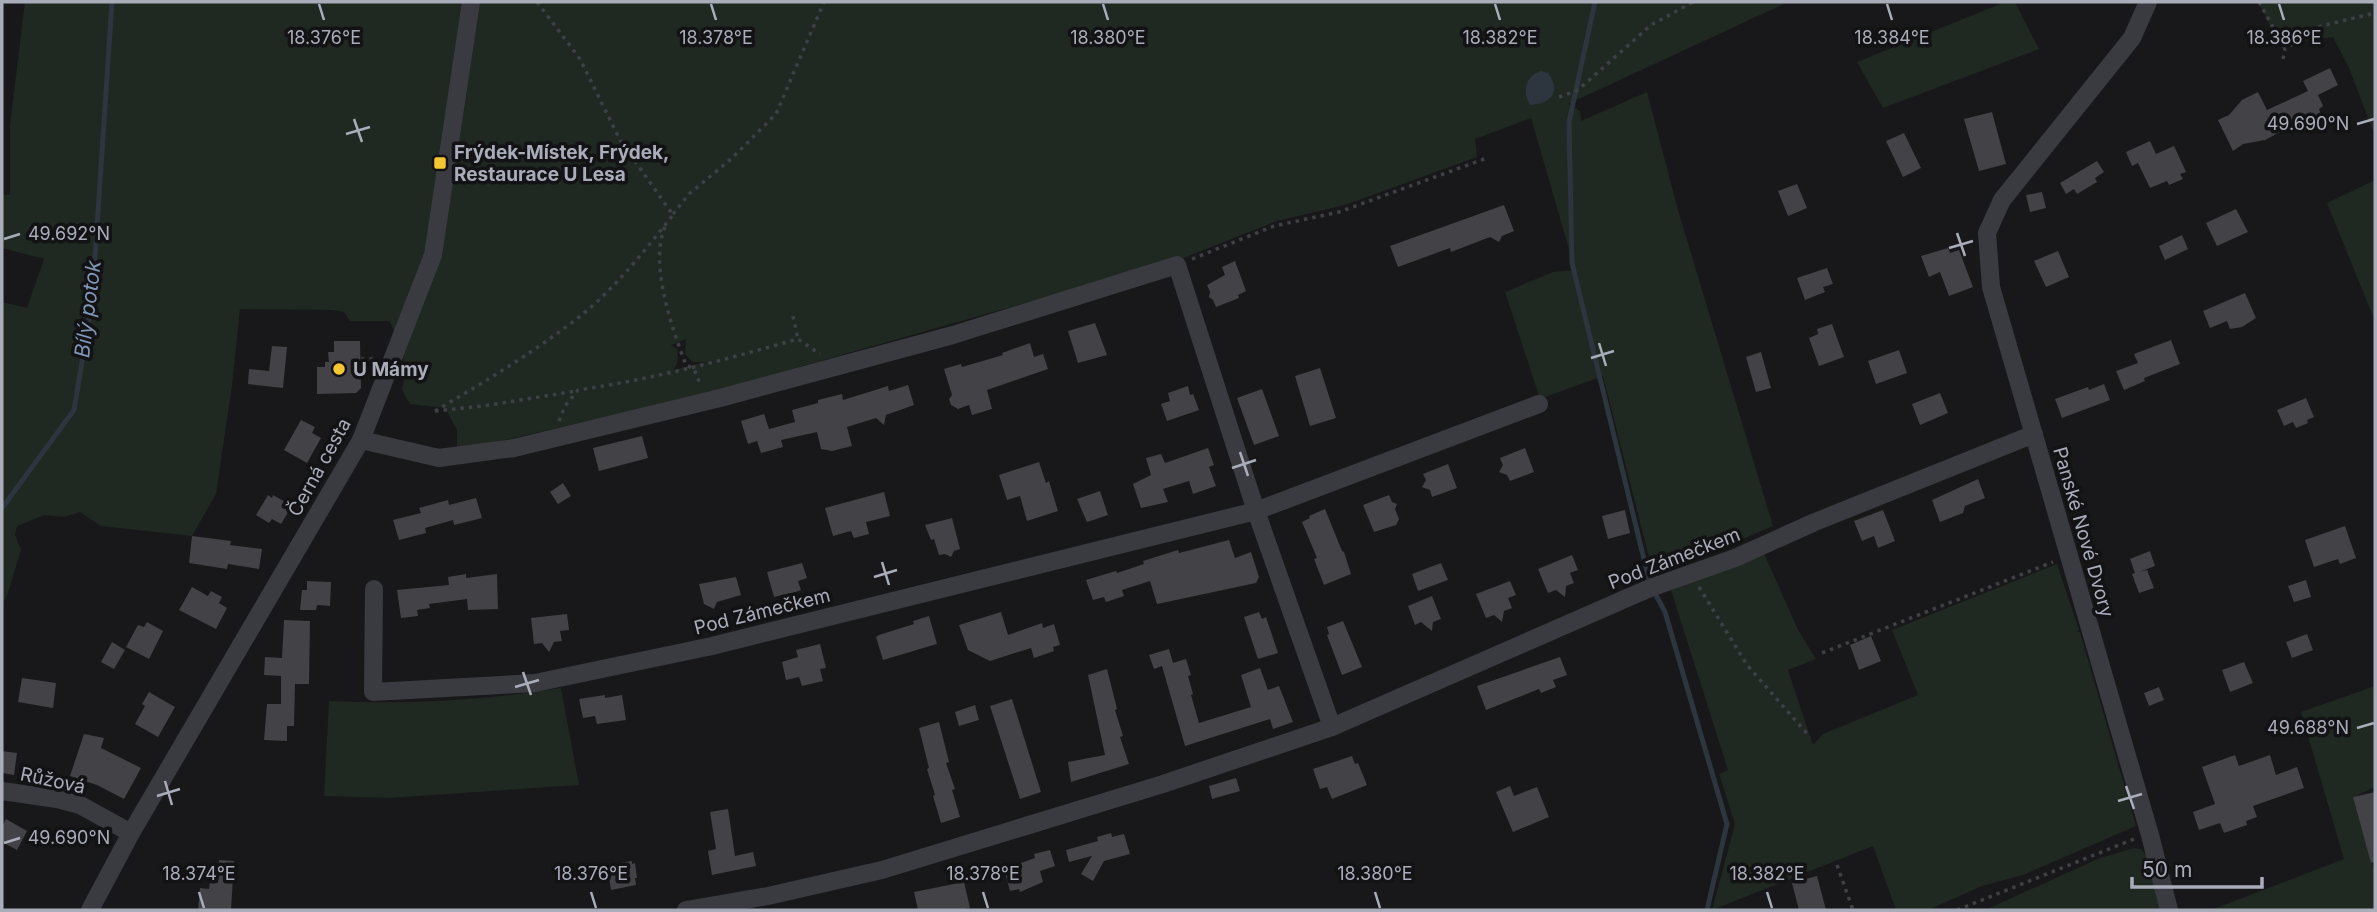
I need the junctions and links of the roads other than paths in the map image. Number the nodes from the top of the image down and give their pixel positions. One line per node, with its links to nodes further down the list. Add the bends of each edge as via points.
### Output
1 (471, 2): 5 (street, Černá cesta, via 433,255)
2 (2148, 2): 4 (street, Panské Nové Dvory, via 2132,38 2002,200 1987,233 1991,287)
3 (1539, 404): 6 (street, Pod Zámečkem)
4 (2034, 434): 8 (street, Pod Zámečkem, via 1735,558 1652,587); 13 (street, Panské Nové Dvory)
5 (361, 440): 6 (street, via 439,458 514,448 953,335 1177,265); 10 (street, Černá cesta)
6 (1255, 511): 7 (street, Pod Zámečkem, via 712,646 535,683 373,692); 8 (street)
7 (374, 589)
8 (1332, 727): 12 (street, Pod Zámečkem, via 882,870)
9 (2, 791): 10 (street, Růžová, via 80,804)
10 (131, 833): 11 (street, Černá cesta)
11 (90, 910)
12 (686, 910)
13 (2169, 910)

